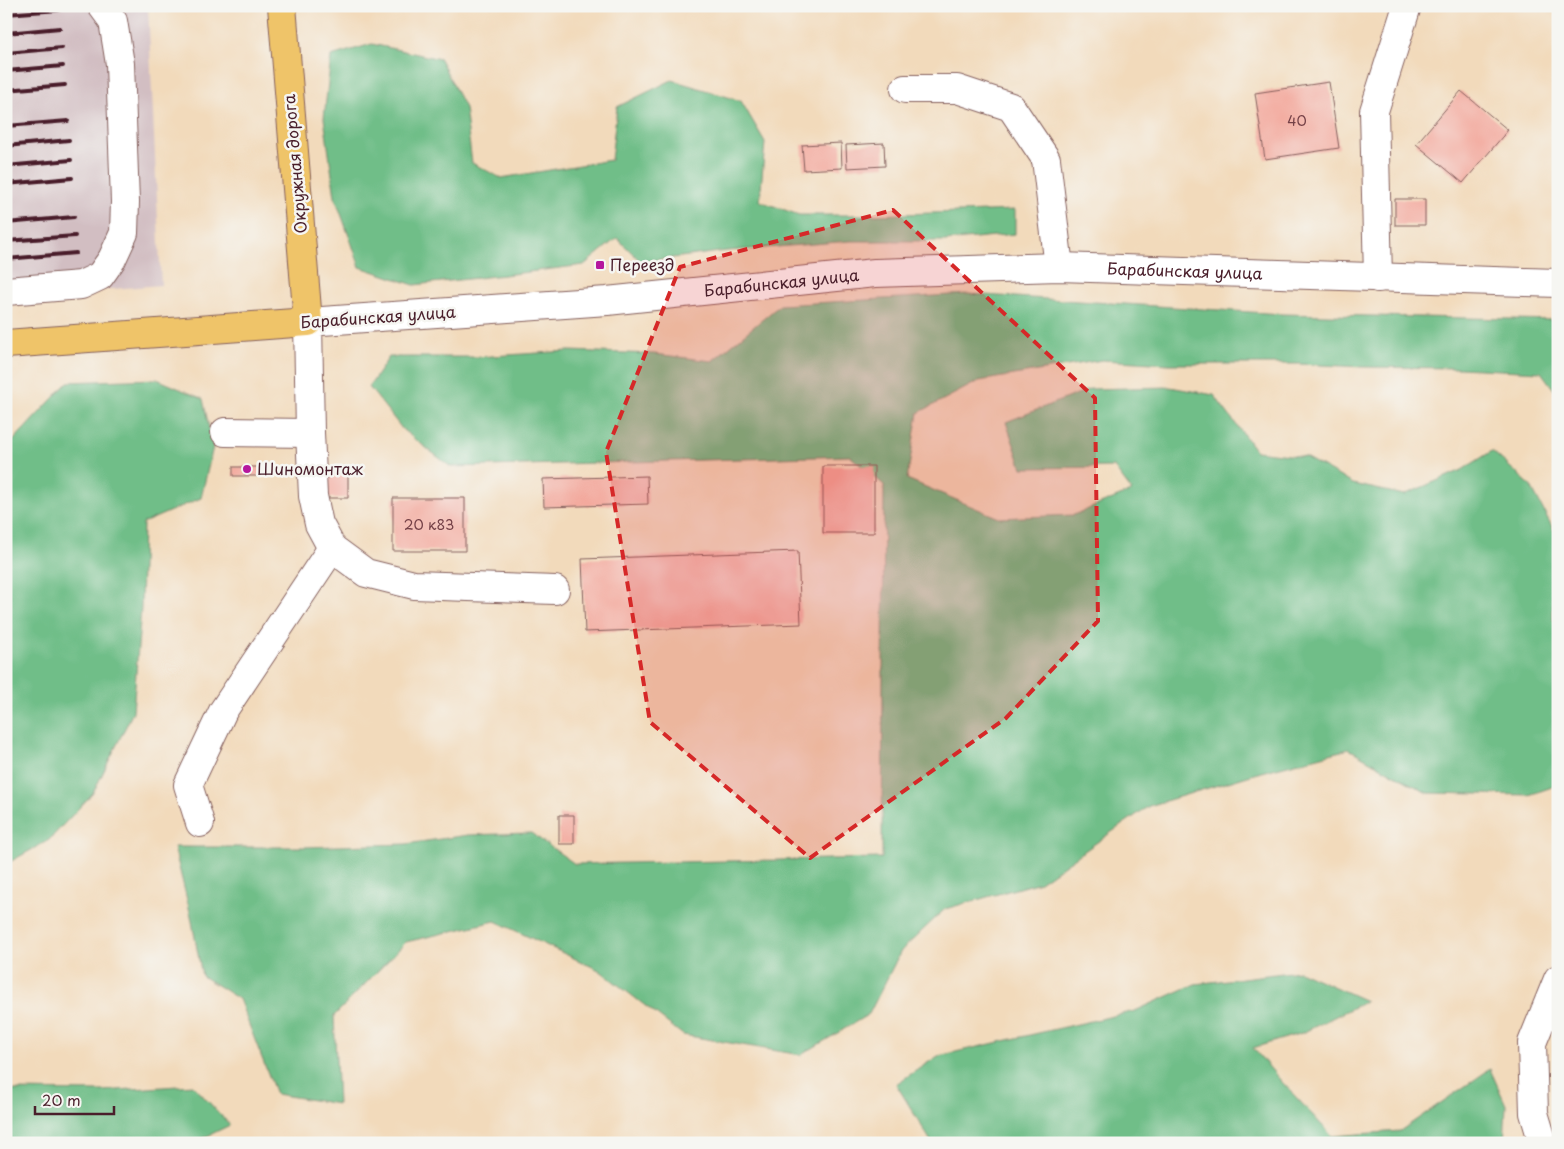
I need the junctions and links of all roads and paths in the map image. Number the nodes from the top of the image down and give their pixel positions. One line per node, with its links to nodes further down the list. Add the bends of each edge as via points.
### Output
1 (102, 6): 8 (street, via 114,22 120,64 124,233 112,259 94,279 81,285)
2 (282, 6): 9 (main road, Окружная дорога)
3 (1407, 6): 6 (street, via 1374,111)
4 (906, 89): 5 (street, via 957,89 1011,106 1046,159)
5 (1059, 267): 6 (street, Барабинская улица); 9 (street, Барабинская улица, via 875,273 608,302)
6 (1378, 278): 7 (street, Барабинская улица)
7 (1558, 283)
8 (6, 291)
9 (308, 322): 10 (main road, Барабинская улица); 12 (street)
10 (6, 344)
11 (225, 432): 12 (street)
12 (310, 433): 13 (street, via 313,496 319,524)
13 (332, 548): 14 (street, via 366,574 414,585); 15 (street, via 223,711 188,785)
14 (555, 590)
15 (200, 824)
16 (1558, 979): 17 (street, via 1532,1043 1534,1113)
17 (1543, 1143)

